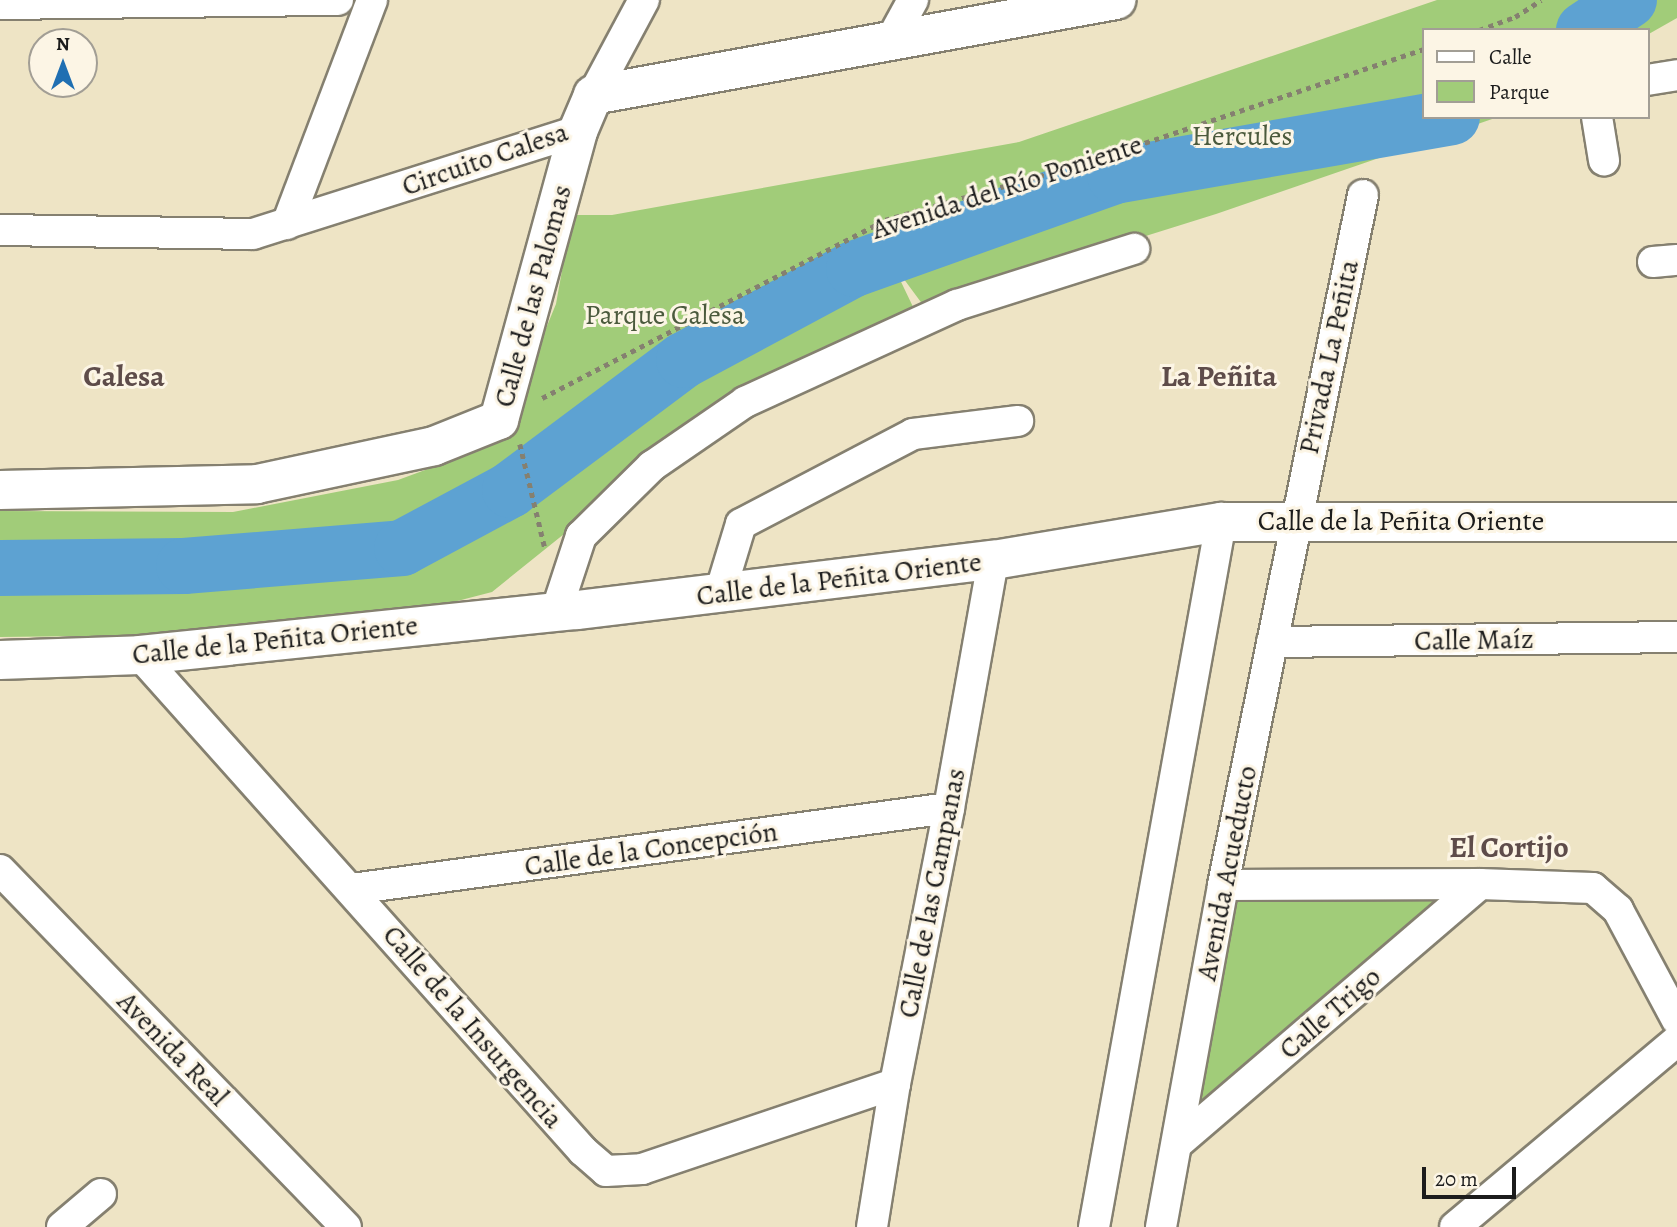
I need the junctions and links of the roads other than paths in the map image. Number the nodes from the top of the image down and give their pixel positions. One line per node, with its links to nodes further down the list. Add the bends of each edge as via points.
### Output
1 (338, 0): 6 (street)
2 (372, 0): 15 (street)
3 (644, 0): 10 (street)
4 (913, 0): 7 (street)
5 (1116, 0): 7 (main road, Circuito Calesa)
6 (0, 4)
7 (891, 40): 10 (main road, Circuito Calesa)
8 (1677, 75): 9 (street)
9 (1649, 80)
10 (593, 96): 12 (main road, Circuito Calesa)
11 (1597, 119): 13 (street)
12 (578, 131): 15 (street, Circuito Calesa); 19 (main road, Calle de las Palomas, via 509,429 257,484)
13 (1604, 160)
14 (1363, 195): 20 (street, Privada La Peñita)
15 (287, 224): 16 (street, Circuito Calesa, via 254,234)
16 (0, 230)
17 (1134, 249): 25 (street, via 957,305 745,402 652,466 581,536)
18 (1018, 421): 24 (street, via 913,434 741,524)
19 (0, 490)
20 (1296, 520): 21 (main road, Calle de la Peñita Oriente); 22 (main road, Calle de la Peñita Oriente); 27 (street, Avenida Acueducto)
21 (1221, 522): 23 (main road, Calle de la Peñita Oriente); 43 (street)
22 (1677, 523)
23 (993, 560): 24 (main road, Calle de la Peñita Oriente); 30 (street, Calle de las Campanas)
24 (720, 593): 25 (main road, Calle de la Peñita Oriente)
25 (556, 612): 28 (main road, Calle de la Peñita Oriente)
26 (1677, 637): 27 (street, Calle Maíz)
27 (1272, 642): 33 (street, Avenida Acueducto)
28 (140, 655): 29 (main road, Calle de la Peñita Oriente); 34 (street, Calle de la Insurgencia)
29 (0, 660)
30 (949, 808): 34 (street, Calle de la Concepción); 37 (street, Calle de las Campanas)
31 (0, 870): 41 (street, Avenida Real)
32 (1480, 884): 33 (street); 35 (street, via 1593,888 1618,910); 38 (street, Calle Trigo)
33 (1223, 885): 38 (street, Avenida Acueducto)
34 (352, 889): 37 (street, Calle de la Insurgencia, via 583,1151 607,1171 642,1169)
35 (1677, 1020)
36 (1677, 1041): 45 (street)
37 (895, 1084): 42 (street, Calle de las Campanas)
38 (1179, 1142): 44 (street, Avenida Acueducto)
39 (101, 1194): 40 (street)
40 (62, 1227)
41 (346, 1227)
42 (872, 1227)
43 (1094, 1227)
44 (1161, 1227)
45 (1455, 1227)

